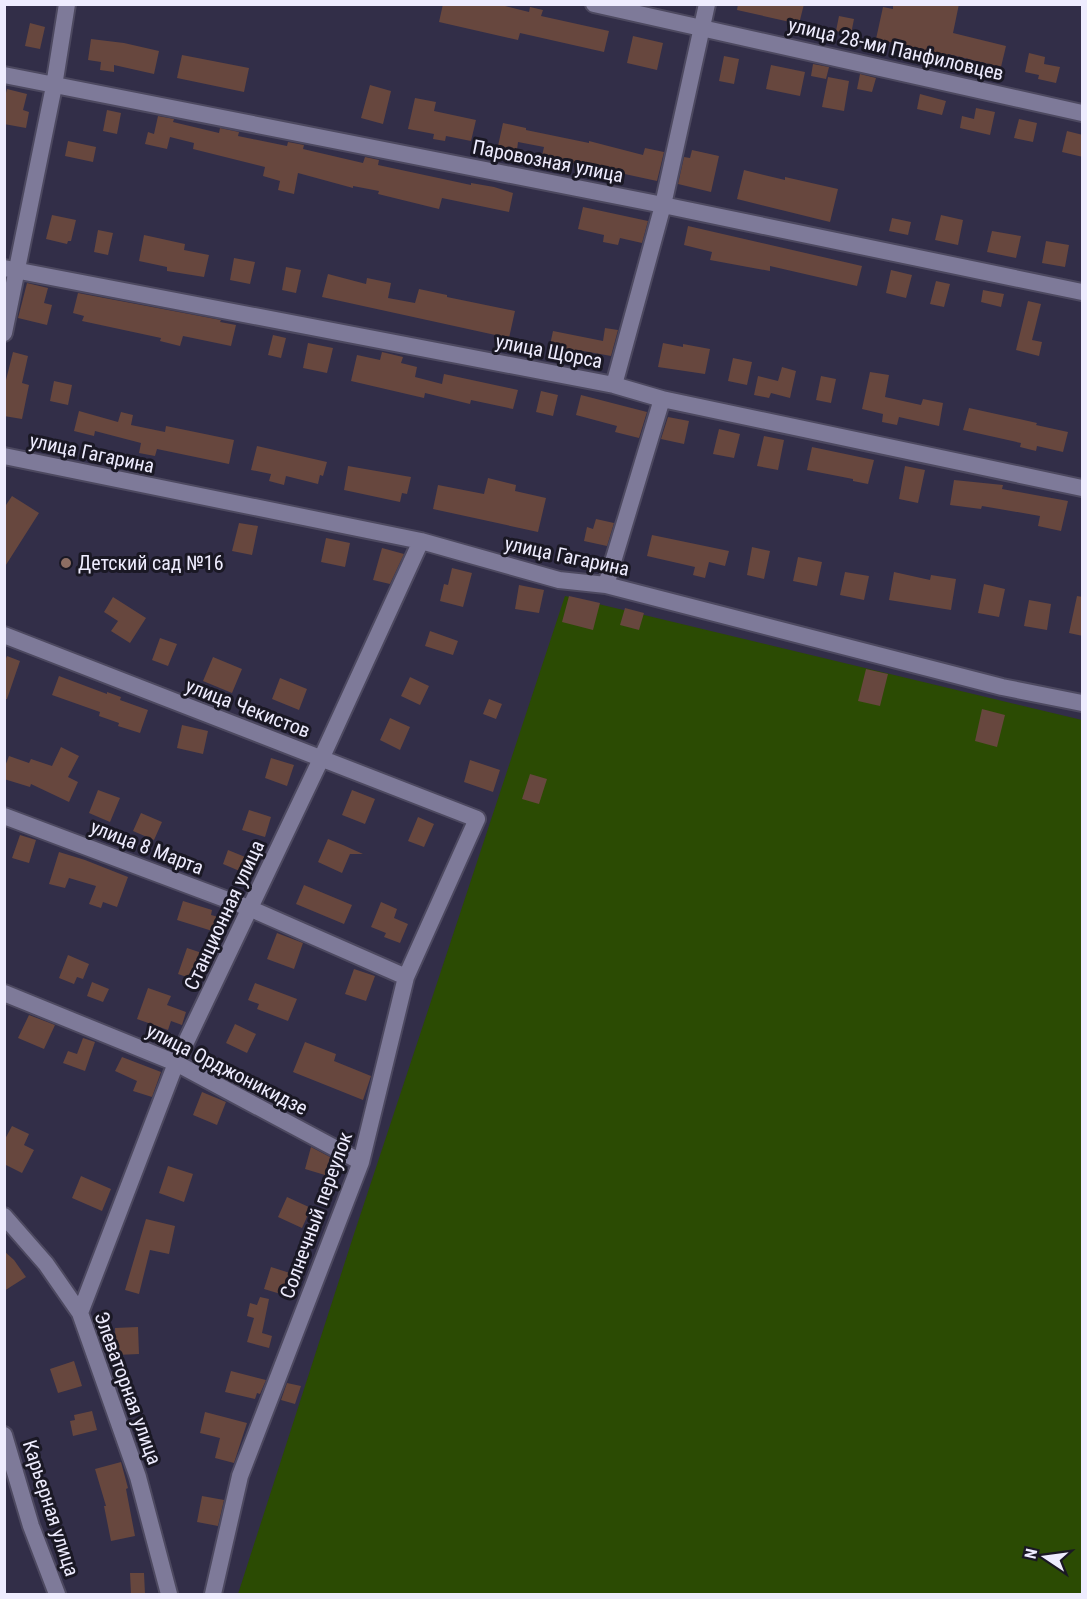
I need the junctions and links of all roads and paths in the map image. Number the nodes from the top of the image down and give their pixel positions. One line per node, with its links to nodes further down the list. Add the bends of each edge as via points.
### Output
1 (67, 4): 6 (street)
2 (594, 4): 4 (street, улица 28-ми Панфиловцев)
3 (707, 4): 4 (street)
4 (701, 27): 7 (street, улица 28-ми Панфиловцев); 8 (street)
5 (4, 75): 6 (street, Паровозная улица)
6 (54, 86): 8 (street, Паровозная улица); 9 (street)
7 (1083, 113)
8 (663, 205): 10 (street, Паровозная улица); 12 (street)
9 (11, 270): 11 (street); 12 (street, улица Щорса)
10 (1083, 292)
11 (4, 333)
12 (614, 385): 13 (street, улица Щорса)
13 (662, 399): 15 (street, улица Щорса); 17 (street)
14 (4, 456): 16 (street, улица Гагарина)
15 (1083, 488)
16 (421, 541): 17 (street, улица Гагарина, via 559,580); 20 (street, Станционная улица)
17 (606, 585): 19 (street, улица Гагарина, via 1002,687)
18 (4, 635): 20 (street, улица Чекистов)
19 (1083, 703)
20 (321, 759): 22 (street, улица Чекистов); 23 (street, Станционная улица)
21 (4, 816): 23 (street, улица 8 Марта)
22 (477, 819): 24 (street, Солнечный переулок)
23 (249, 908): 24 (street, улица 8 Марта); 26 (street, Станционная улица)
24 (406, 977): 27 (street, Солнечный переулок)
25 (4, 993): 26 (street, улица Орджоникидзе)
26 (176, 1063): 27 (street, улица Орджоникидзе); 29 (street, Станционная улица)
27 (361, 1162): 33 (street, Солнечный переулок, via 240,1476)
28 (4, 1216): 29 (street, Элеваторная улица, via 46,1264)
29 (80, 1313): 32 (street, Элеваторная улица, via 138,1477)
30 (4, 1435): 31 (street, Карьерная улица, via 31,1526)
31 (57, 1594)
32 (169, 1594)
33 (213, 1594)

